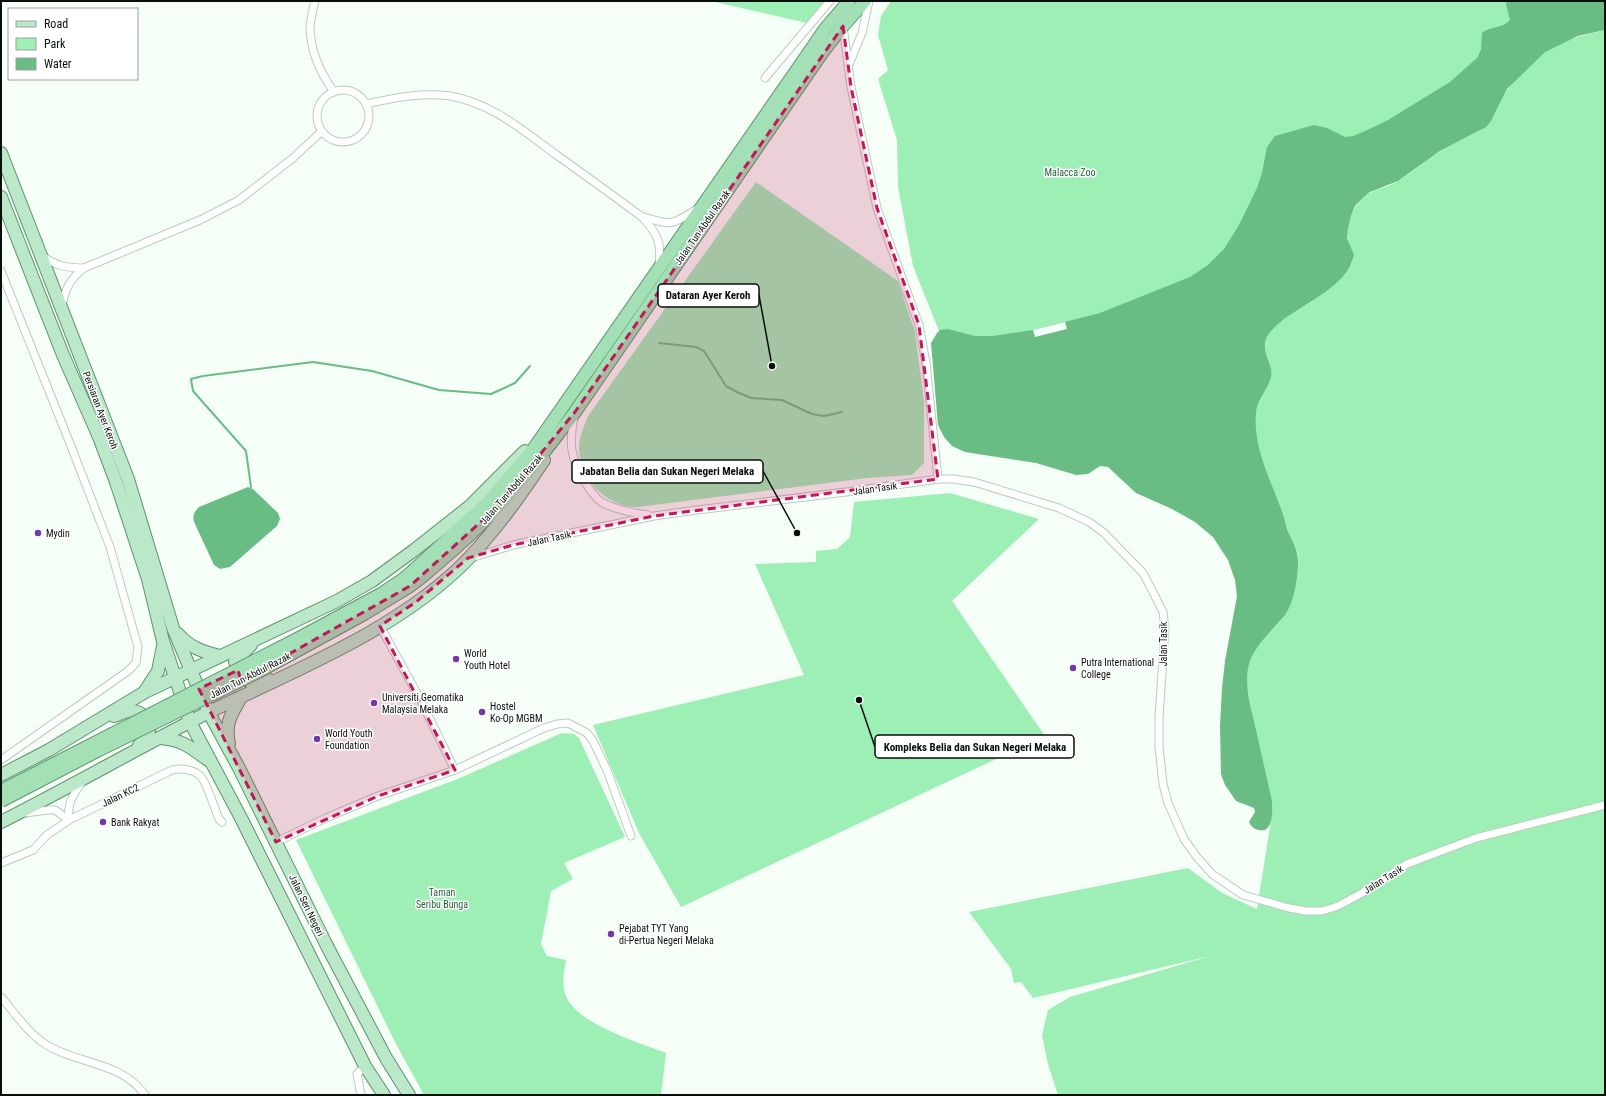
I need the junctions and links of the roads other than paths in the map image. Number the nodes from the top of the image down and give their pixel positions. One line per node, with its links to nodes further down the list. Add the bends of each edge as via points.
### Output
1 (315, 1): 9 (street, via 310,25 312,42 318,63)
2 (830, 1): 8 (street)
3 (849, 1): 14 (highway, Jalan Tun Abdul Razak, via 821,35)
4 (865, 1): 6 (highway, Jalan Tun Abdul Razak)
5 (869, 1): 7 (street, via 862,33)
6 (842, 26): 7 (street); 21 (highway, Jalan Tun Abdul Razak)
7 (848, 68): 23 (street, via 877,208 919,325 926,363)
8 (765, 78)
9 (334, 92): 10 (street, via 349,91); 11 (street, via 319,109 319,124)
10 (366, 104): 11 (street, via 369,119 363,133 357,138 342,142 328,137); 15 (street, via 406,95 428,94 450,96 482,106 514,124)
11 (322, 131): 17 (street, via 293,158 239,200 200,220)
12 (1, 153): 16 (main road, Persiaran Ayer Keroh)
13 (1, 197): 30 (main road, Persiaran Ayer Keroh, via 116,482 148,579)
14 (702, 205): 15 (street, via 673,223); 18 (highway, Jalan Tun Abdul Razak)
15 (642, 217): 18 (street, via 658,237)
16 (40, 254): 17 (street, via 59,266); 20 (main road, Persiaran Ayer Keroh)
17 (84, 268): 20 (street, via 69,282 64,293)
18 (658, 270): 22 (highway, Jalan Tun Abdul Razak)
19 (1, 271): 42 (street, via 110,547 138,647 136,662 128,671)
20 (62, 310): 28 (main road, Persiaran Ayer Keroh, via 128,479)
21 (575, 412): 22 (highway, Jalan Tun Abdul Razak); 24 (street, Jalan Tasik, via 570,436 572,452 577,470 590,490 602,502 628,512)
22 (551, 434): 25 (main road, via 548,453 524,490); 26 (highway, Jalan Tun Abdul Razak); 29 (main road, via 531,445 470,506 372,581 337,601)
23 (938, 479): 24 (street, Jalan Tasik); 50 (street, Jalan Tasik, via 974,482 1068,512 1103,532 1143,573 1163,612 1165,628 1159,748 1168,803 1184,839 1196,857 1212,874 1243,895 1288,908 1322,911 1338,906 1362,893 1407,864 1476,838)
24 (654, 516): 25 (street, Jalan Tasik, via 513,545)
25 (468, 558): 27 (main road, via 446,579)
26 (419, 572): 48 (highway, Jalan Tun Abdul Razak, bridge, via 304,635); 49 (highway, Jalan Tun Abdul Razak, bridge, via 410,586 364,614 258,672)
27 (380, 626): 34 (main road); 45 (street)
28 (173, 628): 31 (main road, via 193,647); 32 (main road, Persiaran Ayer Keroh)
29 (257, 639): 31 (main road); 34 (main road, via 235,661 239,674 252,683)
30 (163, 641): 33 (main road, Persiaran Ayer Keroh); 35 (main road, via 158,671)
31 (220, 656): 32 (main road)
32 (191, 670): 33 (main road); 37 (main road, Persiaran Ayer Keroh)
33 (174, 677): 35 (main road); 38 (main road, Persiaran Ayer Keroh)
34 (282, 678): 36 (main road)
35 (144, 692): 39 (main road)
36 (240, 699): 37 (main road); 41 (main road, via 226,731)
37 (209, 713): 38 (main road); 41 (main road, Jalan Seri Negeri)
38 (190, 722): 40 (main road); 44 (main road, Jalan Seri Negeri)
39 (88, 726): 43 (main road, via 129,710 140,713 148,720 150,731 146,740); 46 (main road)
40 (160, 738): 43 (main road); 44 (main road, via 184,743)
41 (230, 750): 56 (main road, Jalan Seri Negeri)
42 (1, 760)
43 (114, 762): 47 (main road)
44 (211, 762): 59 (main road, Jalan Seri Negeri)
45 (455, 770): 55 (street, via 544,728 568,723 587,733 593,741 607,770); 56 (street, via 378,796)
46 (1, 776)
47 (86, 777): 51 (main road); 52 (street, via 70,801)
48 (1, 791)
49 (1, 801)
50 (1605, 805)
51 (19, 813): 52 (street, via 55,810); 53 (main road)
52 (69, 820): 54 (street, Jalan KC2, via 172,770 180,769 196,773 202,778); 57 (street, Jalan KC2, via 47,835 33,850)
53 (1, 822)
54 (222, 822)
55 (630, 836)
56 (276, 842): 63 (main road, Jalan Seri Negeri, via 382,1051)
57 (1, 863)
58 (1, 997): 60 (street, via 44,1043 116,1070 134,1082)
59 (365, 1066): 61 (street, via 357,1074); 62 (main road, Jalan Seri Negeri)
60 (145, 1095)
61 (361, 1095)
62 (384, 1095)
63 (409, 1095)

